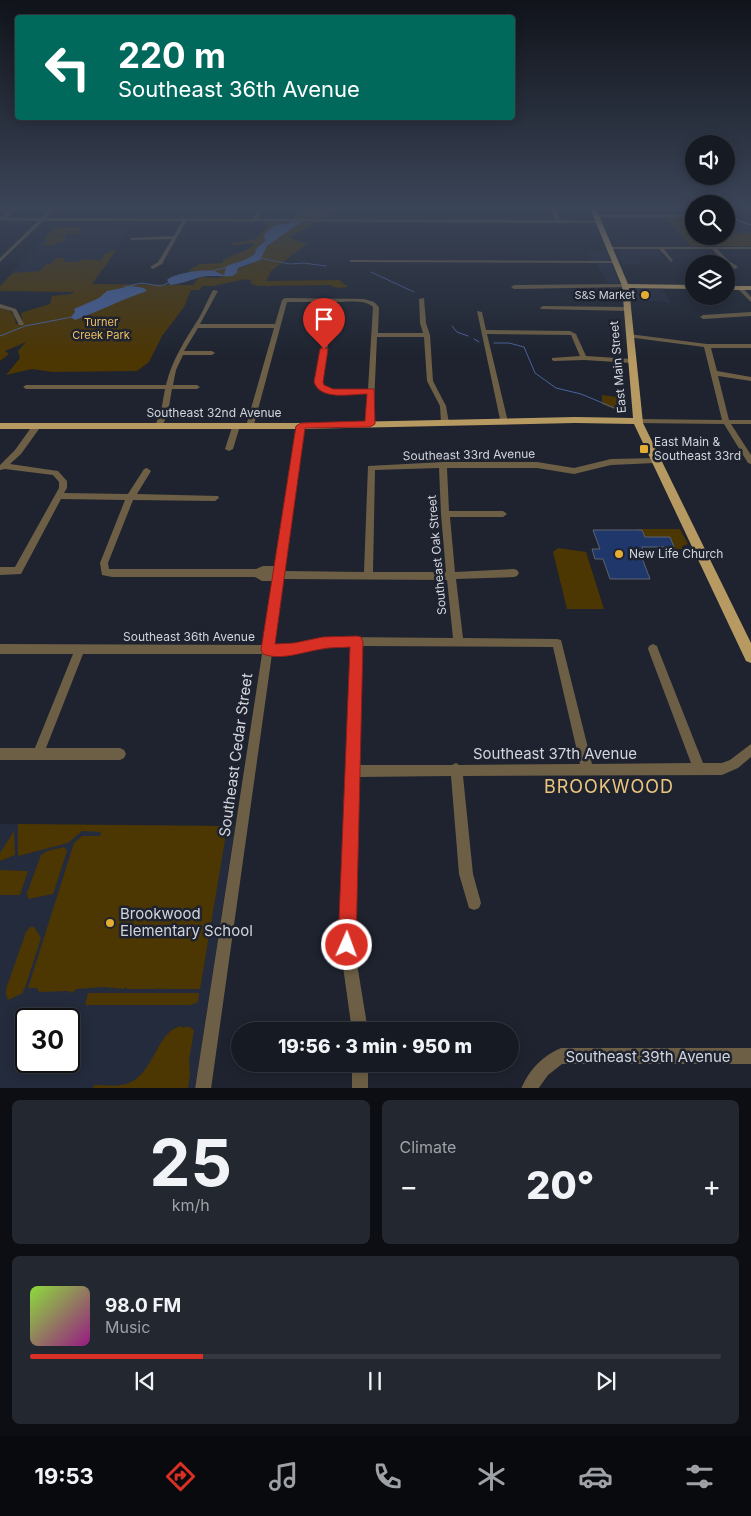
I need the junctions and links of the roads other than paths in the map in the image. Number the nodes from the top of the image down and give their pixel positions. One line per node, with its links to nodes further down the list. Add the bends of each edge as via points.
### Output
1 (164, 257): 7 (street)
2 (613, 257): 6 (main road, East Main Street)
3 (667, 257): 5 (street)
4 (352, 261): 6 (street)
5 (671, 261)
6 (616, 262): 9 (main road, East Main Street)
7 (153, 267)
8 (514, 286): 9 (street)
9 (625, 286): 10 (main road); 20 (main road, East Main Street)
10 (685, 287)
11 (735, 288): 12 (main road)
12 (740, 288): 13 (main road); 17 (street)
13 (751, 288)
14 (215, 291): 25 (street)
15 (422, 299): 29 (street, via 423,323)
16 (333, 300): 26 (street, via 285,300); 28 (street, via 364,301 376,306); 43 (street, via 318,382 324,390 333,392)
17 (751, 300)
18 (0, 306): 24 (street, via 14,310)
19 (543, 308): 20 (street)
20 (627, 308): 30 (main road, East Main Street)
21 (479, 312): 27 (street)
22 (751, 314): 23 (street)
23 (702, 317)
24 (21, 324)
25 (197, 326): 26 (street); 33 (street)
26 (277, 326): 53 (street)
27 (484, 332): 35 (street, via 570,333); 45 (street)
28 (375, 335): 29 (street); 43 (street)
29 (428, 335): 48 (street, via 430,380 443,406)
30 (629, 336): 31 (street); 37 (main road, East Main Street)
31 (707, 346): 32 (street); 38 (street)
32 (751, 346)
33 (181, 353): 34 (street); 42 (street, via 172,373)
34 (212, 353)
35 (584, 358): 36 (street); 37 (street)
36 (554, 359)
37 (632, 361): 44 (main road, East Main Street)
38 (714, 373): 39 (street); 46 (street)
39 (751, 379)
40 (26, 387): 42 (street)
41 (197, 387): 42 (street)
42 (170, 388): 51 (street)
43 (371, 391): 49 (street)
44 (637, 421): 45 (main road, Southeast 32nd Avenue); 46 (street); 57 (main road, East Main Street)
45 (504, 422): 48 (main road, Southeast 32nd Avenue)
46 (726, 422): 47 (street); 58 (street)
47 (751, 422)
48 (445, 423): 49 (main road, Southeast 32nd Avenue)
49 (370, 424): 54 (main road, Southeast 32nd Avenue)
50 (0, 426): 55 (main road, Southeast 32nd Avenue)
51 (159, 426): 52 (main road, Southeast 32nd Avenue); 55 (main road, Southeast 32nd Avenue)
52 (236, 426): 53 (main road, Southeast 32nd Avenue); 56 (street)
53 (250, 426): 54 (main road, Southeast 32nd Avenue)
54 (301, 426): 69 (street, Southeast Cedar Street)
55 (36, 427): 60 (street, via 22,448)
56 (229, 449)
57 (655, 460): 59 (street, Southeast 33rd Avenue, via 611,462 574,471 537,465); 78 (main road, East Main Street)
58 (751, 461)
59 (443, 465): 65 (street, Southeast Oak Street); 70 (street, Southeast 33rd Avenue, via 371,468)
60 (2, 467): 62 (street, via 55,473 63,481)
61 (147, 471): 63 (street)
62 (59, 496): 63 (street); 67 (street, via 18,571)
63 (130, 498): 64 (street); 69 (street, via 104,563 105,572)
64 (215, 498)
65 (445, 514): 66 (street); 71 (street, Southeast Oak Street)
66 (503, 514)
67 (0, 571)
68 (514, 573): 71 (street)
69 (278, 574): 70 (street); 77 (street, Southeast Cedar Street)
70 (368, 576): 71 (street)
71 (452, 576): 73 (street, Southeast Oak Street)
72 (357, 642): 73 (street, Southeast 36th Avenue); 77 (street, Southeast 36th Avenue); 86 (street)
73 (458, 642): 85 (street, Southeast 36th Avenue, via 557,642)
74 (0, 649): 75 (street, Southeast 36th Avenue)
75 (80, 649): 77 (street, Southeast 36th Avenue); 82 (street)
76 (653, 649): 83 (street)
77 (267, 650): 91 (street, Southeast Cedar Street)
78 (751, 657)
79 (751, 750): 83 (street, Southeast 37th Avenue, via 730,767)
80 (0, 754): 82 (street)
81 (120, 754): 82 (street)
82 (38, 755)
83 (699, 768): 85 (street, Southeast 37th Avenue)
84 (456, 769): 85 (street, Southeast 37th Avenue); 86 (street, Southeast 37th Avenue); 87 (street, via 466,874)
85 (587, 769)
86 (353, 772): 88 (street, via 347,945 348,970)
87 (474, 903)
88 (359, 1022)
89 (751, 1056): 93 (street, Southeast 39th Avenue, via 561,1056 548,1062)
90 (360, 1072): 92 (street)
91 (203, 1088)
92 (360, 1088)
93 (529, 1088)

